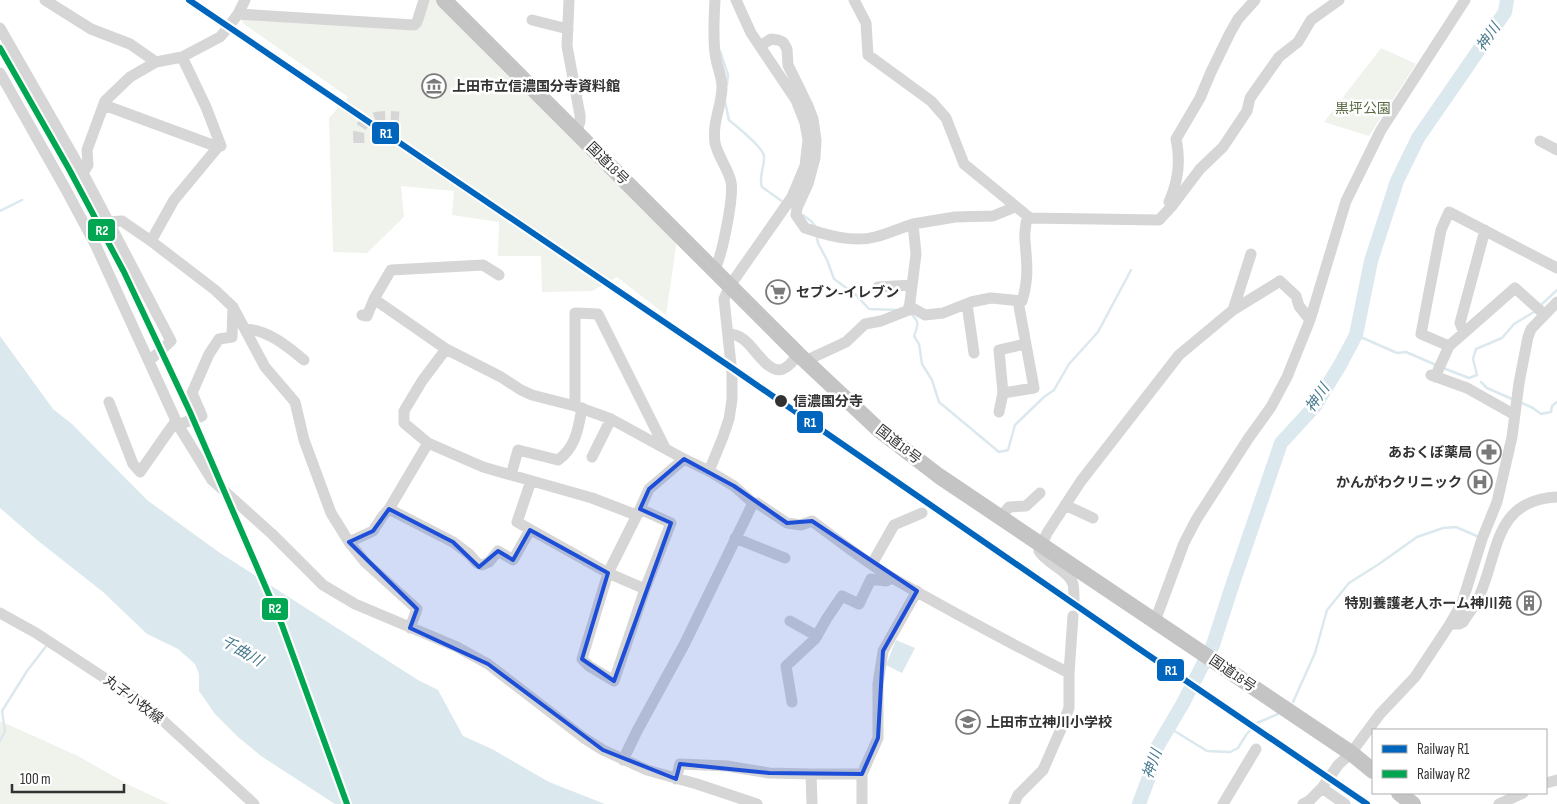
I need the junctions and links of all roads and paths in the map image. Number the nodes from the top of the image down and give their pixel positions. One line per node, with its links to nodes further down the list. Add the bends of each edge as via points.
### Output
1 (45, 0): 18 (street, via 91,29 130,44)
2 (245, 0): 12 (street)
3 (424, 0): 12 (street, via 414,25)
4 (444, 0): 21 (highway, 国道18号)
5 (569, 0): 15 (street)
6 (715, 0): 35 (street, via 715,54 722,87 715,119 716,144 729,175 731,192 722,252)
7 (736, 0): 16 (street)
8 (854, 0): 26 (street, via 866,23 868,55 931,101 946,118 964,164)
9 (1255, 0): 27 (street, via 1238,19 1200,98 1176,139 1178,175)
10 (1339, 0): 27 (street, via 1311,20 1298,42 1279,57 1250,98 1246,111 1223,147)
11 (1465, 0): 49 (street, via 1381,130 1346,201)
12 (238, 14): 17 (street, via 220,37)
13 (532, 20): 15 (street)
14 (0, 28): 25 (street)
15 (568, 29): 21 (street, via 567,46 580,115)
16 (760, 46): 30 (street, via 771,39 783,42 788,66 808,106 816,131 815,158 796,215 805,228 863,239); 38 (street, via 796,100 807,133 805,166 792,197)
17 (182, 57): 18 (street); 23 (street, via 206,107 221,146)
18 (156, 62): 20 (street, via 130,77)
19 (0, 73): 59 (street, via 96,246)
20 (104, 105): 23 (street); 25 (street, via 87,150 88,165)
21 (577, 133): 35 (highway, 国道18号)
22 (1540, 141): 24 (street)
23 (218, 147): 32 (street, via 174,200)
24 (1557, 150)
25 (82, 173): 29 (street)
26 (1015, 207): 28 (street); 30 (street, via 993,216 955,217)
27 (1164, 213): 28 (street, via 1159,220)
28 (1027, 216): 41 (street, via 1027,275 1022,301)
29 (108, 222): 32 (street, via 122,221); 59 (street, via 170,341)
30 (913, 224): 37 (street, via 916,254)
31 (1485, 230): 34 (street); 51 (street, via 1460,323); 54 (street, via 1449,212 1440,230 1421,334)
32 (150, 241): 45 (street)
33 (1251, 254): 46 (street)
34 (1557, 268)
35 (714, 271): 38 (highway, 国道18号)
36 (500, 275): 40 (street, via 483,265 391,270)
37 (912, 285): 39 (street); 44 (street)
38 (729, 287): 52 (street, via 724,299); 57 (highway, 国道18号)
39 (878, 287)
40 (374, 300): 48 (street, via 367,316); 55 (street)
41 (1018, 301): 43 (street, via 991,298); 53 (street)
42 (1557, 302): 47 (street)
43 (966, 304): 44 (street, via 944,313 926,314); 56 (street)
44 (909, 306): 57 (street, via 909,310 895,316 865,324 846,342)
45 (233, 307): 50 (street); 66 (street, via 232,337 220,338 209,354 192,394 202,416)
46 (1233, 310): 49 (street, via 1280,281 1296,296); 77 (street, via 1178,355)
47 (1544, 314): 51 (street, via 1514,288); 64 (street, via 1528,337)
48 (362, 315)
49 (1310, 320): 97 (street, via 1271,407 1196,520 1184,544)
50 (245, 329): 58 (street, via 278,339); 85 (street, via 265,366 295,402 304,440 331,514)
51 (1464, 332): 54 (street)
52 (728, 334): 57 (street, via 744,339 771,367 779,370); 71 (street, via 732,400 723,437)
53 (1025, 344): 60 (street, via 999,350); 60 (street, via 1034,388)
54 (1449, 346): 64 (street, via 1433,376 1467,388)
55 (446, 349): 62 (street, via 532,395); 67 (street, via 404,411 404,423)
56 (974, 353)
57 (801, 358): 81 (highway, 国道18号, via 879,430)
58 (304, 360)
59 (148, 361): 66 (street)
60 (1003, 393): 63 (street)
61 (109, 402): 66 (street, via 133,464 140,472)
62 (578, 407): 65 (street); 68 (street, via 575,313 598,314); 72 (street, via 576,438 567,454 558,460 518,450)
63 (999, 412)
64 (1515, 415): 98 (street, via 1497,502 1462,603)
65 (611, 419): 68 (street); 69 (street)
66 (177, 423): 99 (street, via 212,480 324,585 355,604)
67 (428, 443): 72 (street, via 483,467); 78 (street)
68 (665, 448): 70 (street)
69 (592, 457)
70 (684, 459): 71 (street); 79 (street, via 649,489)
71 (709, 470): 76 (street)
72 (511, 475): 73 (street)
73 (531, 481): 79 (street); 83 (street, via 518,522)
74 (1040, 493): 81 (street, via 1026,506 1009,507)
75 (1557, 497): 98 (street, via 1529,503 1506,522 1478,598 1463,622)
76 (753, 503): 84 (street); 88 (street, via 787,523 801,525 812,522)
77 (1065, 505): 82 (street); 86 (street)
78 (389, 510): 83 (street, via 453,542 482,565 498,551 513,560); 85 (street, via 373,531)
79 (638, 512): 89 (street); 91 (street, via 670,522)
80 (922, 513): 88 (street, via 894,524)
81 (1000, 518): 86 (highway, 国道18号)
82 (1093, 518)
83 (530, 530): 89 (street)
84 (736, 538): 87 (street); 105 (street)
85 (348, 542): 99 (street, via 416,609)
86 (1040, 545): 93 (street, via 1042,557 1070,578); 97 (highway, 国道18号)
87 (785, 558)
88 (872, 564): 90 (street)
89 (608, 573): 91 (street); 91 (street, via 582,659 614,681)
90 (893, 578): 92 (street); 100 (street, via 886,581 871,579 859,604 842,596)
91 (645, 589)
92 (917, 591): 101 (street); 108 (street, via 883,651 878,684 878,738)
93 (1074, 600)
94 (0, 613): 113 (street, 丸子小牧線, via 145,705)
95 (1073, 616): 101 (street)
96 (790, 621): 100 (street)
97 (1158, 623): 104 (highway, 国道18号)
98 (1450, 624): 104 (street, via 1415,677 1380,714)
99 (410, 628): 105 (street, via 488,664 584,738)
100 (817, 636): 102 (street, via 786,666)
101 (1069, 674): 117 (street, via 1069,708 1061,729 1042,770 1018,795)
102 (792, 702)
103 (1256, 749): 118 (street)
104 (1351, 752): 106 (highway, 国道18号); 110 (street)
105 (623, 760): 109 (street)
106 (1372, 770)
107 (811, 774): 108 (street); 109 (street, via 680,764); 115 (street)
108 (862, 774): 116 (street)
109 (676, 779): 114 (street)
110 (1322, 788): 119 (street); 120 (street)
111 (1400, 794): 121 (highway)
112 (1521, 794): 122 (street)
113 (254, 804)
114 (757, 804)
115 (812, 804)
116 (862, 804)
117 (1014, 804)
118 (1222, 804)
119 (1303, 804)
120 (1345, 804)
121 (1412, 804)
122 (1499, 804)

